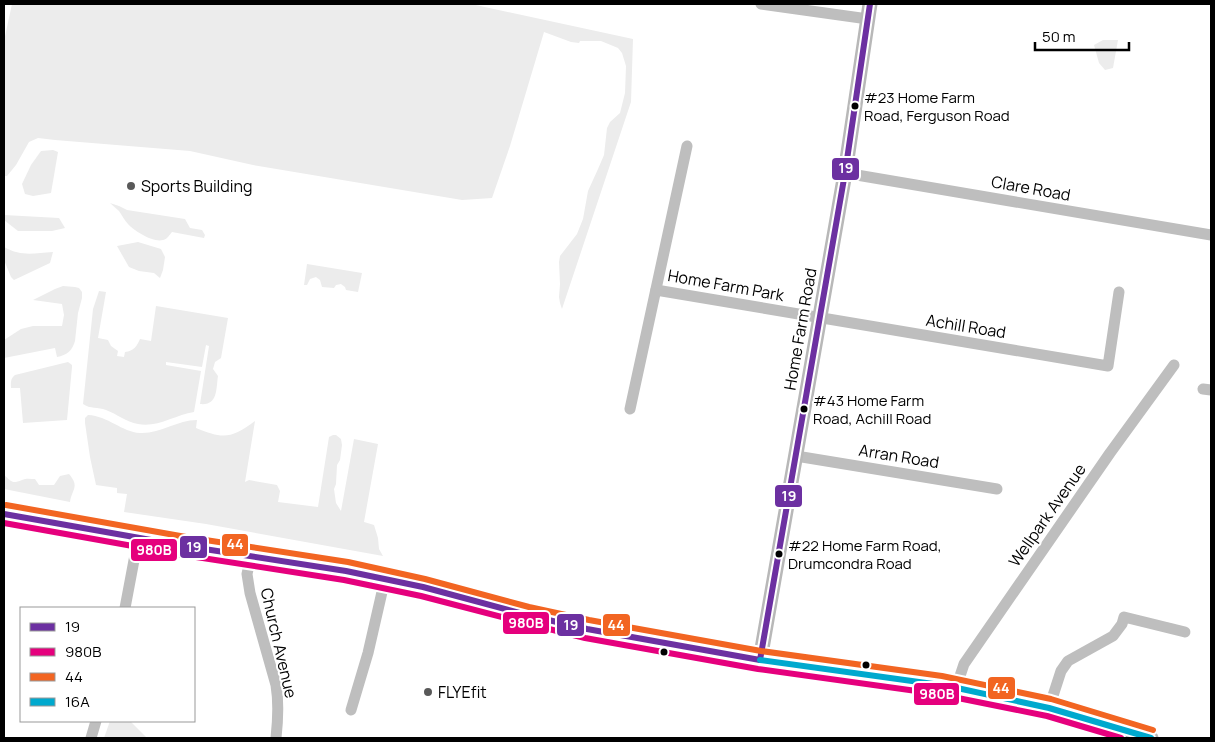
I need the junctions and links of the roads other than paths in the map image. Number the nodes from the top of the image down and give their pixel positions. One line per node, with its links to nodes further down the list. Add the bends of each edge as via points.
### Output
1 (761, 4): 3 (street)
2 (870, 4): 3 (main road, Home Farm Road)
3 (868, 20): 5 (main road, Home Farm Road)
4 (686, 146): 7 (street, Home Farm Park)
5 (845, 173): 6 (street, Clare Road); 9 (main road, Home Farm Road)
6 (1211, 235)
7 (656, 290): 9 (street, Home Farm Park); 11 (street, Home Farm Park)
8 (1119, 292): 9 (street, Achill Road, via 1108,366)
9 (820, 318): 12 (main road, Home Farm Road)
10 (1174, 365): 21 (street, Wellpark Avenue, via 964,664)
11 (630, 409)
12 (796, 456): 13 (street, Arran Road); 20 (main road, Home Farm Road)
13 (997, 489)
14 (4, 514): 15 (main road)
15 (138, 538): 16 (main road); 18 (street)
16 (251, 556): 17 (main road); 26 (street, Church Avenue, via 247,574 250,593 276,685)
17 (385, 579): 20 (main road, via 587,629); 23 (street)
18 (125, 607)
19 (1185, 632): 22 (street, via 1124,618 1113,636 1068,661 1061,671)
20 (760, 660): 21 (main road)
21 (956, 688): 22 (main road)
22 (1049, 708): 27 (main road)
23 (352, 710)
24 (96, 722): 25 (street)
25 (91, 738)
26 (276, 738)
27 (1151, 738)

